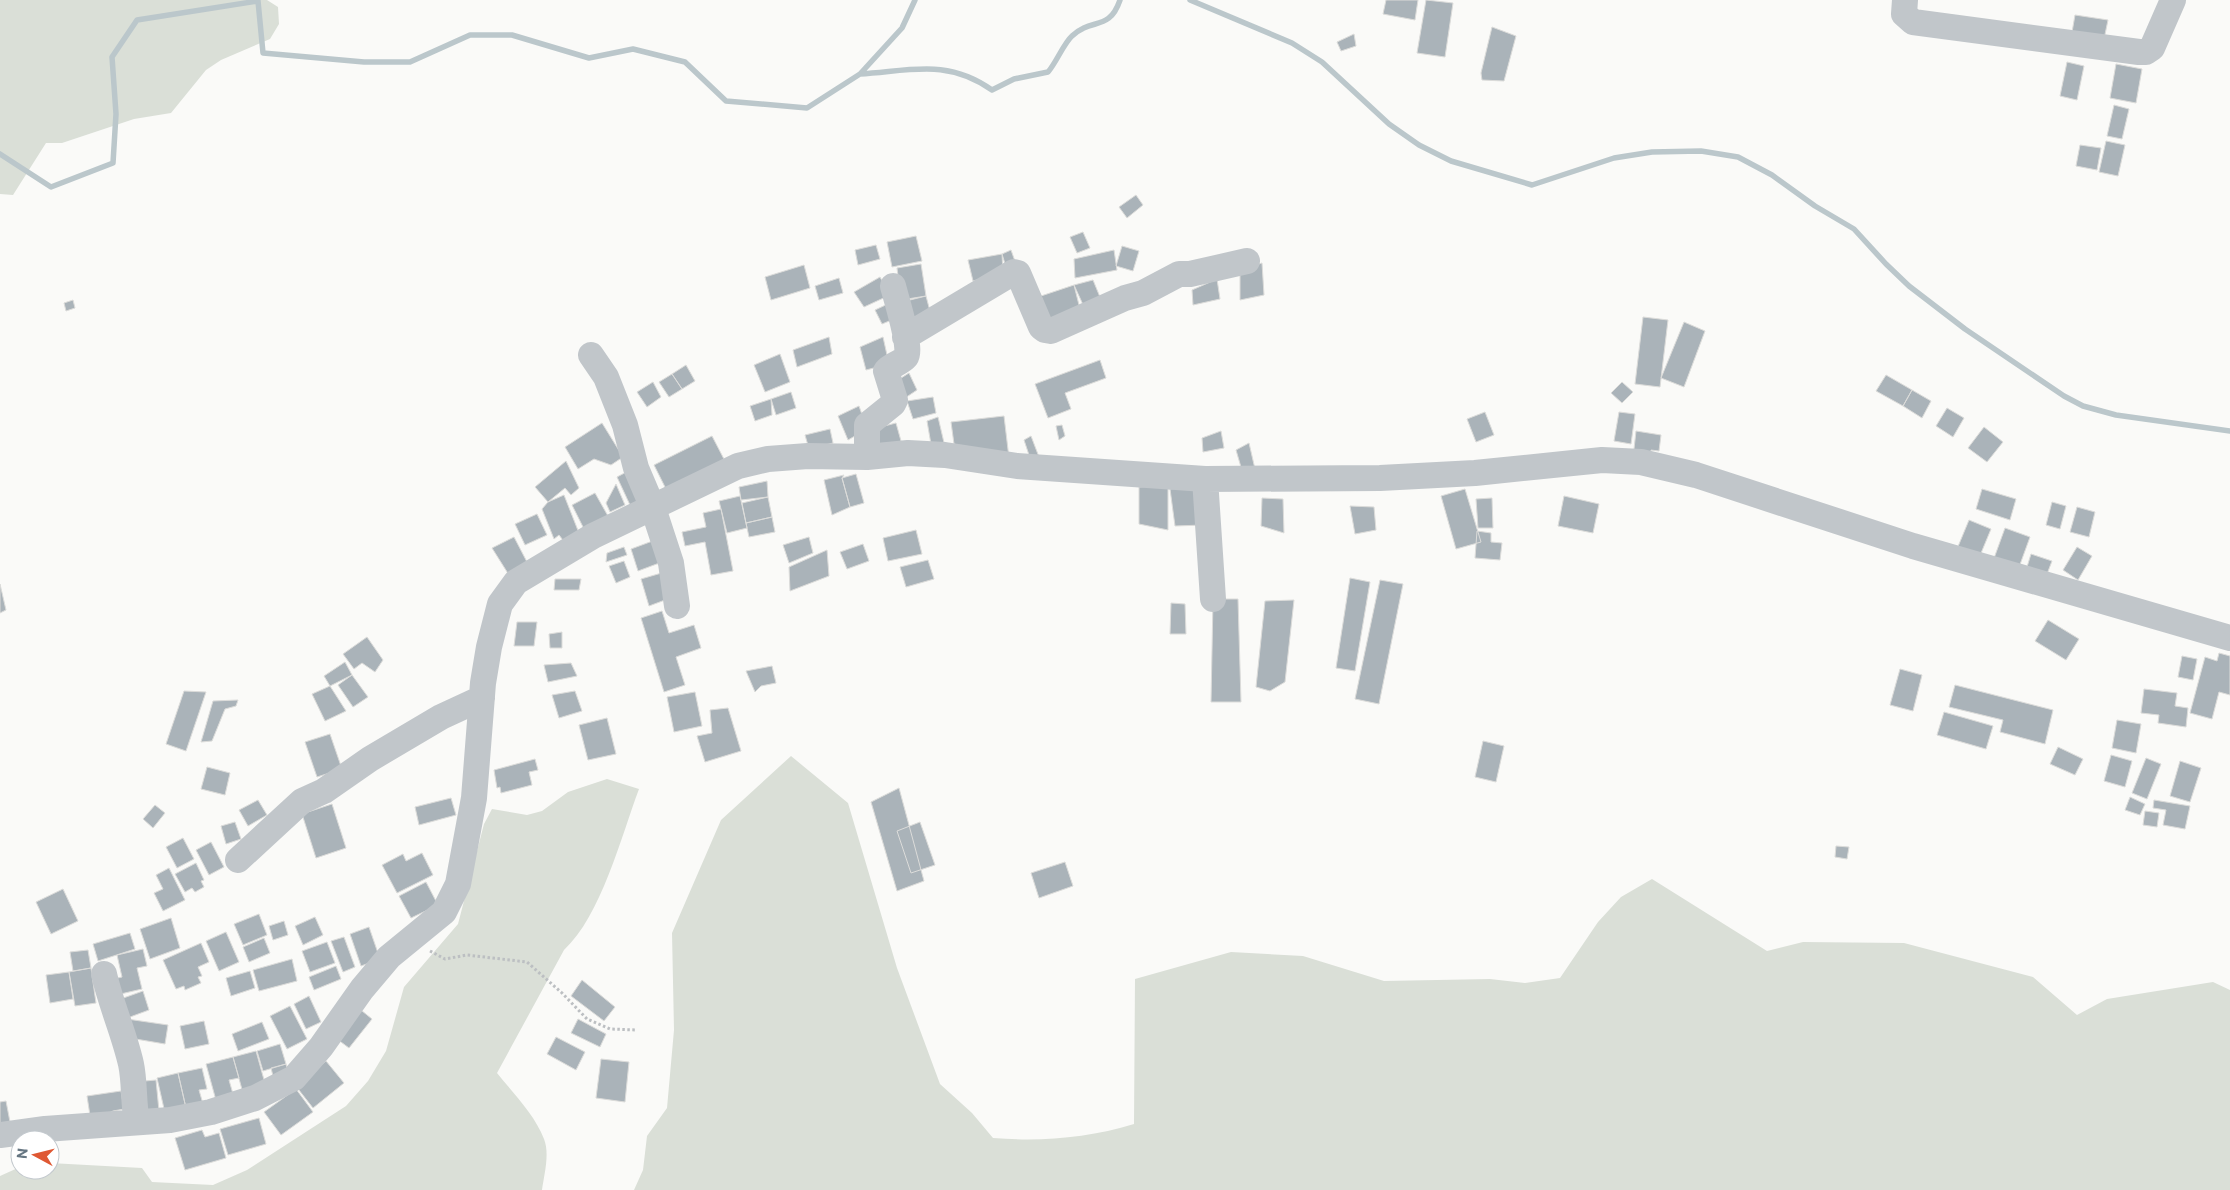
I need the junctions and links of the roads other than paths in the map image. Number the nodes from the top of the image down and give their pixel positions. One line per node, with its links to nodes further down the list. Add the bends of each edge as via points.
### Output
1 (1905, 0): 2 (street, via 1904,14 1913,22 2140,52 2152,48)
2 (2173, 0)
3 (1247, 261): 5 (street, via 1180,274 1143,293 1051,330 1042,327 1018,273 1014,272)
4 (893, 286): 5 (street)
5 (905, 337): 7 (street, via 908,350 905,358 886,371 895,400 867,425)
6 (590, 355): 9 (street, via 606,377 616,400 636,468)
7 (867, 457): 8 (street, via 908,453 1017,466); 9 (street, via 768,458 738,466)
8 (1205, 478): 10 (street); 12 (street, via 1380,478 1475,473 1602,460 1641,462 1696,475 1913,546)
9 (653, 508): 11 (street, via 671,563); 13 (street, via 593,536 516,582 500,604 489,647)
10 (1213, 599)
11 (677, 606)
12 (2230, 638)
13 (482, 698): 14 (street, via 441,717 302,801); 16 (street, via 474,798 458,884 444,912 389,957 294,1078 255,1098 211,1112)
14 (238, 860)
15 (104, 974): 16 (street, via 132,1066)
16 (137, 1122): 17 (street)
17 (0, 1134)

